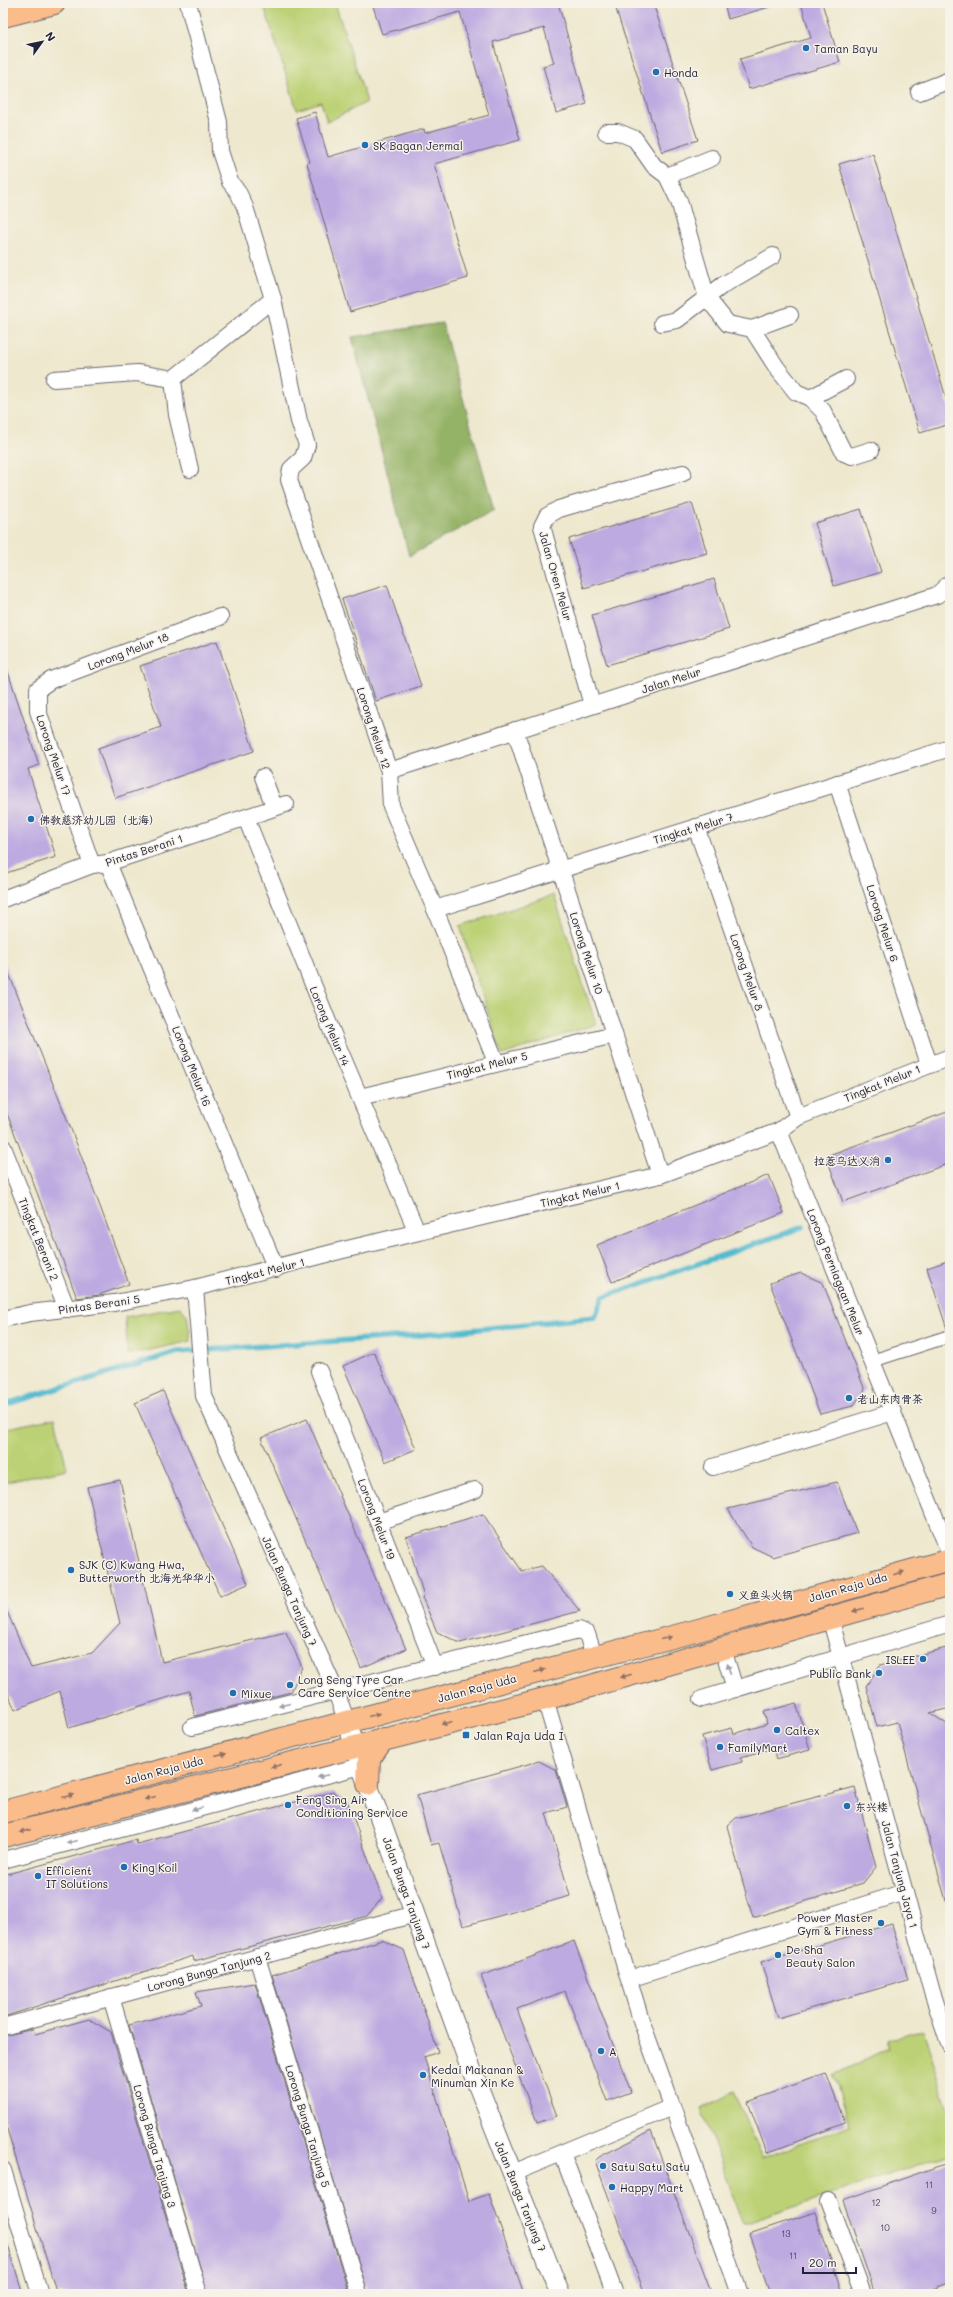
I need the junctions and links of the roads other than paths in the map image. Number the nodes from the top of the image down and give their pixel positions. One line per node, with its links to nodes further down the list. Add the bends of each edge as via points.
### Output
1 (54, 3): 3 (main road)
2 (188, 3): 11 (street, via 220,122 220,150 230,182 238,192 244,207)
3 (3, 16)
4 (950, 80): 5 (street)
5 (919, 92)
6 (606, 132): 8 (street, via 618,132 635,139 654,166)
7 (712, 158): 8 (street)
8 (667, 176): 10 (street, via 679,201)
9 (773, 256): 10 (street, via 723,285)
10 (707, 298): 13 (street, via 677,320); 14 (street, via 728,324)
11 (273, 299): 16 (street); 28 (street, Lorong Melur 12, via 299,421 307,445 303,458 291,469 289,480)
12 (790, 315): 14 (street)
13 (662, 323)
14 (752, 329): 18 (street, via 796,392)
15 (54, 379): 16 (street, via 137,373)
16 (172, 379): 20 (street, via 177,415)
17 (846, 379): 18 (street)
18 (810, 398): 19 (street, via 822,411 844,453 852,456)
19 (871, 450)
20 (190, 469)
21 (683, 474): 25 (street, Jalan Oren Melur, via 559,508 547,516 542,526)
22 (950, 583): 25 (street, Jalan Melur, via 937,595)
23 (220, 616): 24 (street, Lorong Melur 18, via 51,680)
24 (38, 689): 33 (street, Lorong Melur 17, via 38,711)
25 (592, 705): 26 (street, Jalan Melur)
26 (515, 730): 28 (street, Jalan Melur); 34 (street, Lorong Melur 10)
27 (950, 748): 30 (street, Tingkat Melur 7)
28 (389, 771): 36 (street, Lorong Melur 12, via 391,806)
29 (263, 776): 31 (street, Pintas Berani 1, via 280,805)
30 (837, 783): 32 (street, Tingkat Melur 7); 40 (street, Lorong Melur 6)
31 (246, 818): 33 (street, Pintas Berani 1); 41 (street, Lorong Melur 14)
32 (696, 827): 34 (street, Tingkat Melur 7); 42 (street, Lorong Melur 8)
33 (100, 864): 35 (street, Pintas Berani 1); 47 (street, Lorong Melur 16)
34 (560, 870): 36 (street, Tingkat Melur 7); 37 (street, Lorong Melur 10)
35 (3, 899)
36 (435, 909): 39 (street, Lorong Melur 12)
37 (614, 1035): 39 (street, Tingkat Melur 5); 45 (street, Lorong Melur 10)
38 (950, 1057): 40 (street, Tingkat Melur 1)
39 (496, 1062): 41 (street, Tingkat Melur 5)
40 (929, 1064): 42 (street, Tingkat Melur 1)
41 (360, 1097): 46 (street, Lorong Melur 14)
42 (798, 1117): 43 (street, Tingkat Melur 1)
43 (780, 1131): 45 (street, Tingkat Melur 1); 52 (street, Lorong Perniagaan Melur)
44 (3, 1147): 49 (street, Tingkat Berani 2)
45 (660, 1175): 46 (street, Tingkat Melur 1)
46 (417, 1232): 47 (street, Tingkat Melur 1)
47 (276, 1269): 48 (street, Tingkat Melur 1)
48 (195, 1288): 49 (street, Pintas Berani 5, via 114,1303); 69 (street, Jalan Bunga Tanjung 7, via 204,1396)
49 (67, 1308): 50 (street, Pintas Berani 5)
50 (3, 1319)
51 (950, 1336): 52 (street)
52 (872, 1361): 54 (street, Lorong Perniagaan Melur)
53 (319, 1371): 57 (street, Lorong Melur 19)
54 (893, 1412): 55 (street); 58 (street, Lorong Perniagaan Melur)
55 (713, 1467)
56 (475, 1490): 57 (street)
57 (378, 1522): 67 (street, Lorong Melur 19)
58 (945, 1526): 59 (street, Lorong Perniagaan Melur)
59 (950, 1554)
60 (950, 1560): 65 (main road, Jalan Raja Uda, one-way to 60, via 695,1631)
61 (950, 1584): 62 (main road, one-way to 62)
62 (830, 1617): 64 (main road); 66 (street, Jalan Tanjung Jaya 1)
63 (950, 1624): 66 (street)
64 (724, 1649): 68 (street, one-way to 64); 70 (main road, one-way to 70)
65 (594, 1656): 67 (street, via 587,1634 579,1630); 72 (main road, Jalan Raja Uda, one-way to 65)
66 (841, 1657): 68 (street); 81 (street, Jalan Tanjung Jaya 1)
67 (435, 1667): 69 (street)
68 (735, 1689): 71 (street)
69 (336, 1692): 72 (street, Jalan Bunga Tanjung 7); 73 (street, one-way to 73)
70 (545, 1699): 75 (main road, one-way to 75); 84 (street)
71 (702, 1699)
72 (347, 1722): 74 (main road, Jalan Raja Uda); 77 (street, Jalan Bunga Tanjung 7)
73 (192, 1727)
74 (296, 1736): 76 (main road, via 304,1742); 78 (main road, Jalan Raja Uda, one-way to 74)
75 (382, 1739): 77 (main road); 77 (main road, via 369,1759)
76 (304, 1759): 77 (main road); 79 (main road, one-way to 79)
77 (361, 1765): 80 (street, one-way to 80); 82 (street, Jalan Bunga Tanjung 7)
78 (3, 1812)
79 (3, 1836)
80 (3, 1860)
81 (905, 1892): 84 (street); 87 (street, Jalan Tanjung Jaya 1, via 932,1992)
82 (415, 1914): 83 (street, Lorong Bunga Tanjung 2); 91 (street, Jalan Bunga Tanjung 7, via 470,2066)
83 (257, 1957): 85 (street, Lorong Bunga Tanjung 2); 95 (street, Lorong Bunga Tanjung 5)
84 (629, 1979): 88 (street)
85 (111, 1997): 86 (street, Lorong Bunga Tanjung 2); 94 (street, Lorong Bunga Tanjung 3)
86 (3, 2027)
87 (950, 2046)
88 (672, 2107): 89 (street); 98 (street)
89 (562, 2153): 91 (street); 97 (street)
90 (3, 2170): 93 (street)
91 (513, 2173): 96 (street, Jalan Bunga Tanjung 7)
92 (828, 2200): 99 (street)
93 (40, 2294)
94 (199, 2294)
95 (359, 2294)
96 (560, 2294)
97 (615, 2294)
98 (740, 2294)
99 (863, 2294)

